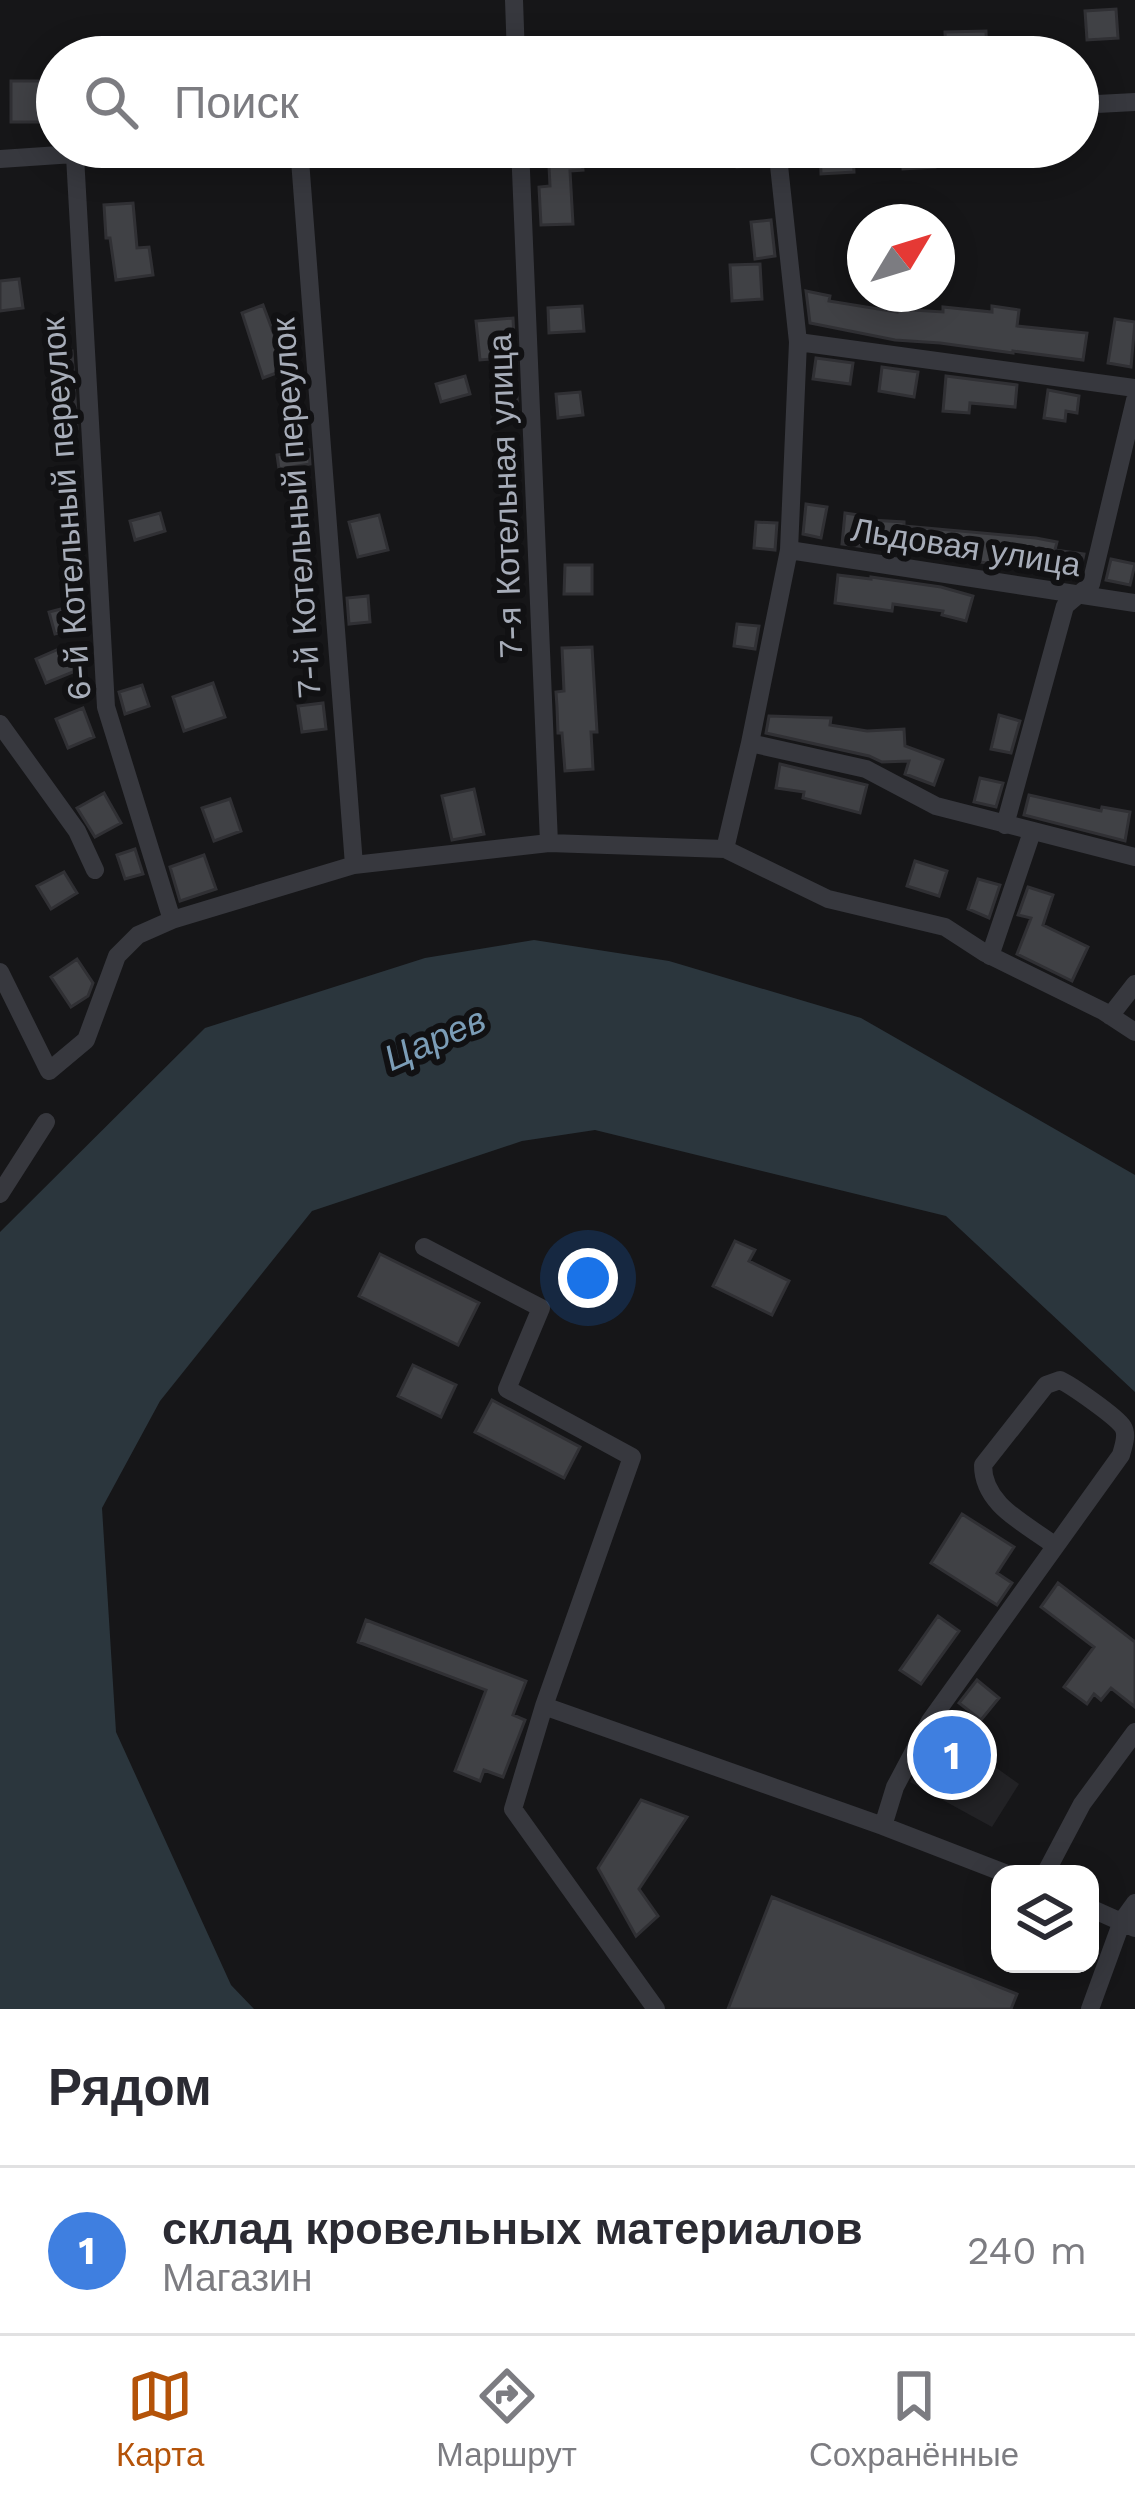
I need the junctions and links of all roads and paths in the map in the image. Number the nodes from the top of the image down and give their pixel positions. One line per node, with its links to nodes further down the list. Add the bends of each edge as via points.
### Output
1 (514, 0): 2 (street)
2 (515, 36)
3 (1135, 102): 4 (street)
4 (1099, 104)
5 (36, 158): 6 (street)
6 (0, 159)
7 (76, 168): 26 (street, 6-й Котельный переулок, via 106,707)
8 (300, 168): 24 (street, 7-й Котельный переулок)
9 (521, 168): 21 (street, 7-я Котельная улица)
10 (778, 168): 11 (street)
11 (798, 342): 12 (street); 14 (street)
12 (1135, 388)
13 (1135, 400): 15 (street, via 1090,584)
14 (789, 550): 15 (street, Льдовая улица); 18 (street)
15 (1080, 594): 16 (street, Льдовая улица); 19 (street, via 1065,605)
16 (1135, 603)
17 (0, 724): 25 (street)
18 (750, 743): 19 (street, via 866,769 936,806); 22 (street)
19 (1005, 825): 20 (street)
20 (1032, 832): 23 (street); 27 (street)
21 (549, 843): 22 (street); 24 (street)
22 (724, 849): 27 (street, via 828,898 945,927)
23 (1135, 856)
24 (354, 865): 26 (street)
25 (95, 870)
26 (172, 920): 28 (street, via 138,935 117,956 86,1040 49,1071)
27 (990, 956): 30 (street)
28 (0, 972)
29 (1135, 984): 30 (street)
30 (1110, 1016): 31 (street)
31 (1135, 1032)
32 (46, 1122): 33 (street)
33 (0, 1194)
34 (424, 1247): 36 (street, via 541,1307 507,1389 632,1457)
35 (1054, 1545): 35 (street, via 1126,1440 1123,1426 1060,1380 1046,1385 983,1465 993,1499); 38 (street, via 930,1721)
36 (544, 1706): 38 (street); 44 (street, via 513,1809)
37 (1135, 1732): 39 (street)
38 (884, 1826): 40 (street)
39 (1050, 1865)
40 (991, 1868)
41 (1135, 1904): 43 (street)
42 (1099, 1912): 43 (street)
43 (1129, 1925): 45 (street)
44 (656, 2009)
45 (1090, 2009)

